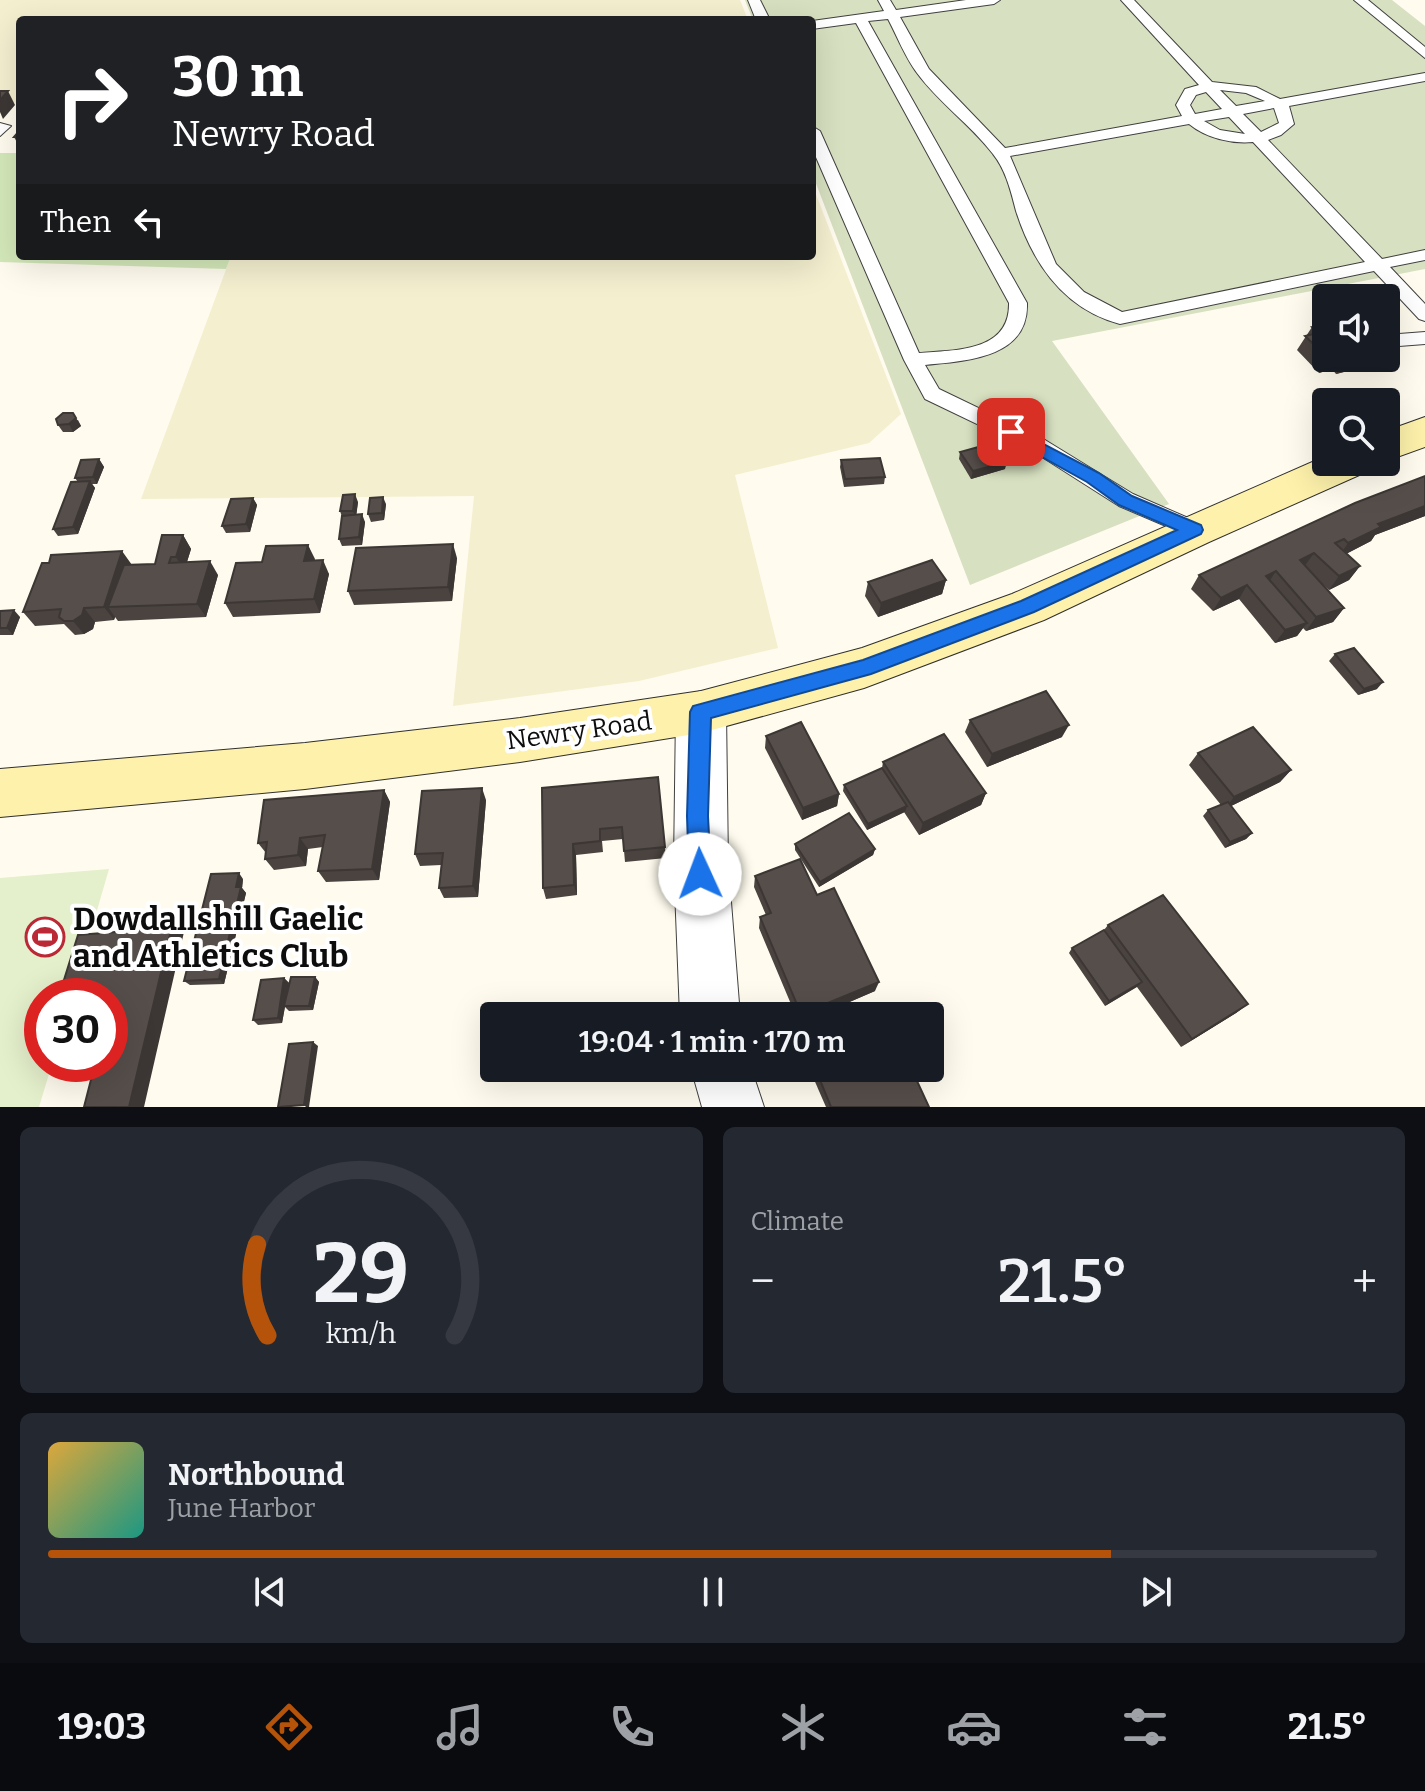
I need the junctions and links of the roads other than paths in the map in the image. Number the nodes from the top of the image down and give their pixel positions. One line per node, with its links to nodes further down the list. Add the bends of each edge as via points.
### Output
1 (884, 0): 5 (lane)
2 (994, 0): 5 (lane)
3 (1127, 0): 10 (lane)
4 (1360, 0): 8 (lane)
5 (894, 14): 6 (lane); 16 (lane, via 923,71)
6 (860, 19): 7 (lane); 22 (lane, via 1018,303 1021,317 1016,329 990,347)
7 (816, 24)
8 (1425, 54)
9 (1425, 77): 11 (lane)
10 (1211, 86): 11 (lane, via 1254,91); 12 (lane); 13 (lane, via 1185,98 1185,112)
11 (1278, 103): 12 (lane); 14 (lane, via 1287,124)
12 (1235, 111): 13 (lane); 14 (lane)
13 (1192, 119): 14 (lane, via 1215,132); 16 (lane)
14 (1260, 137): 18 (lane)
15 (816, 140): 22 (lane)
16 (1001, 153): 18 (lane, via 1017,179 1032,233 1066,288 1120,318)
17 (1425, 255): 18 (lane)
18 (1378, 265): 19 (lane)
19 (1425, 315)
20 (1425, 338): 21 (lane)
21 (1400, 340)
22 (913, 360): 26 (lane, via 932,394 1038,445 1126,500)
23 (1425, 431): 24 (main road)
24 (1400, 441)
25 (1319, 476): 26 (main road, Newry Road)
26 (1194, 530): 27 (main road, Newry Road, via 1028,607 864,668)
27 (701, 712): 28 (main road, Newry Road, via 305,766); 29 (street, via 698,830)
28 (0, 793)
29 (709, 1002)
30 (725, 1082): 31 (street)
31 (733, 1107)

